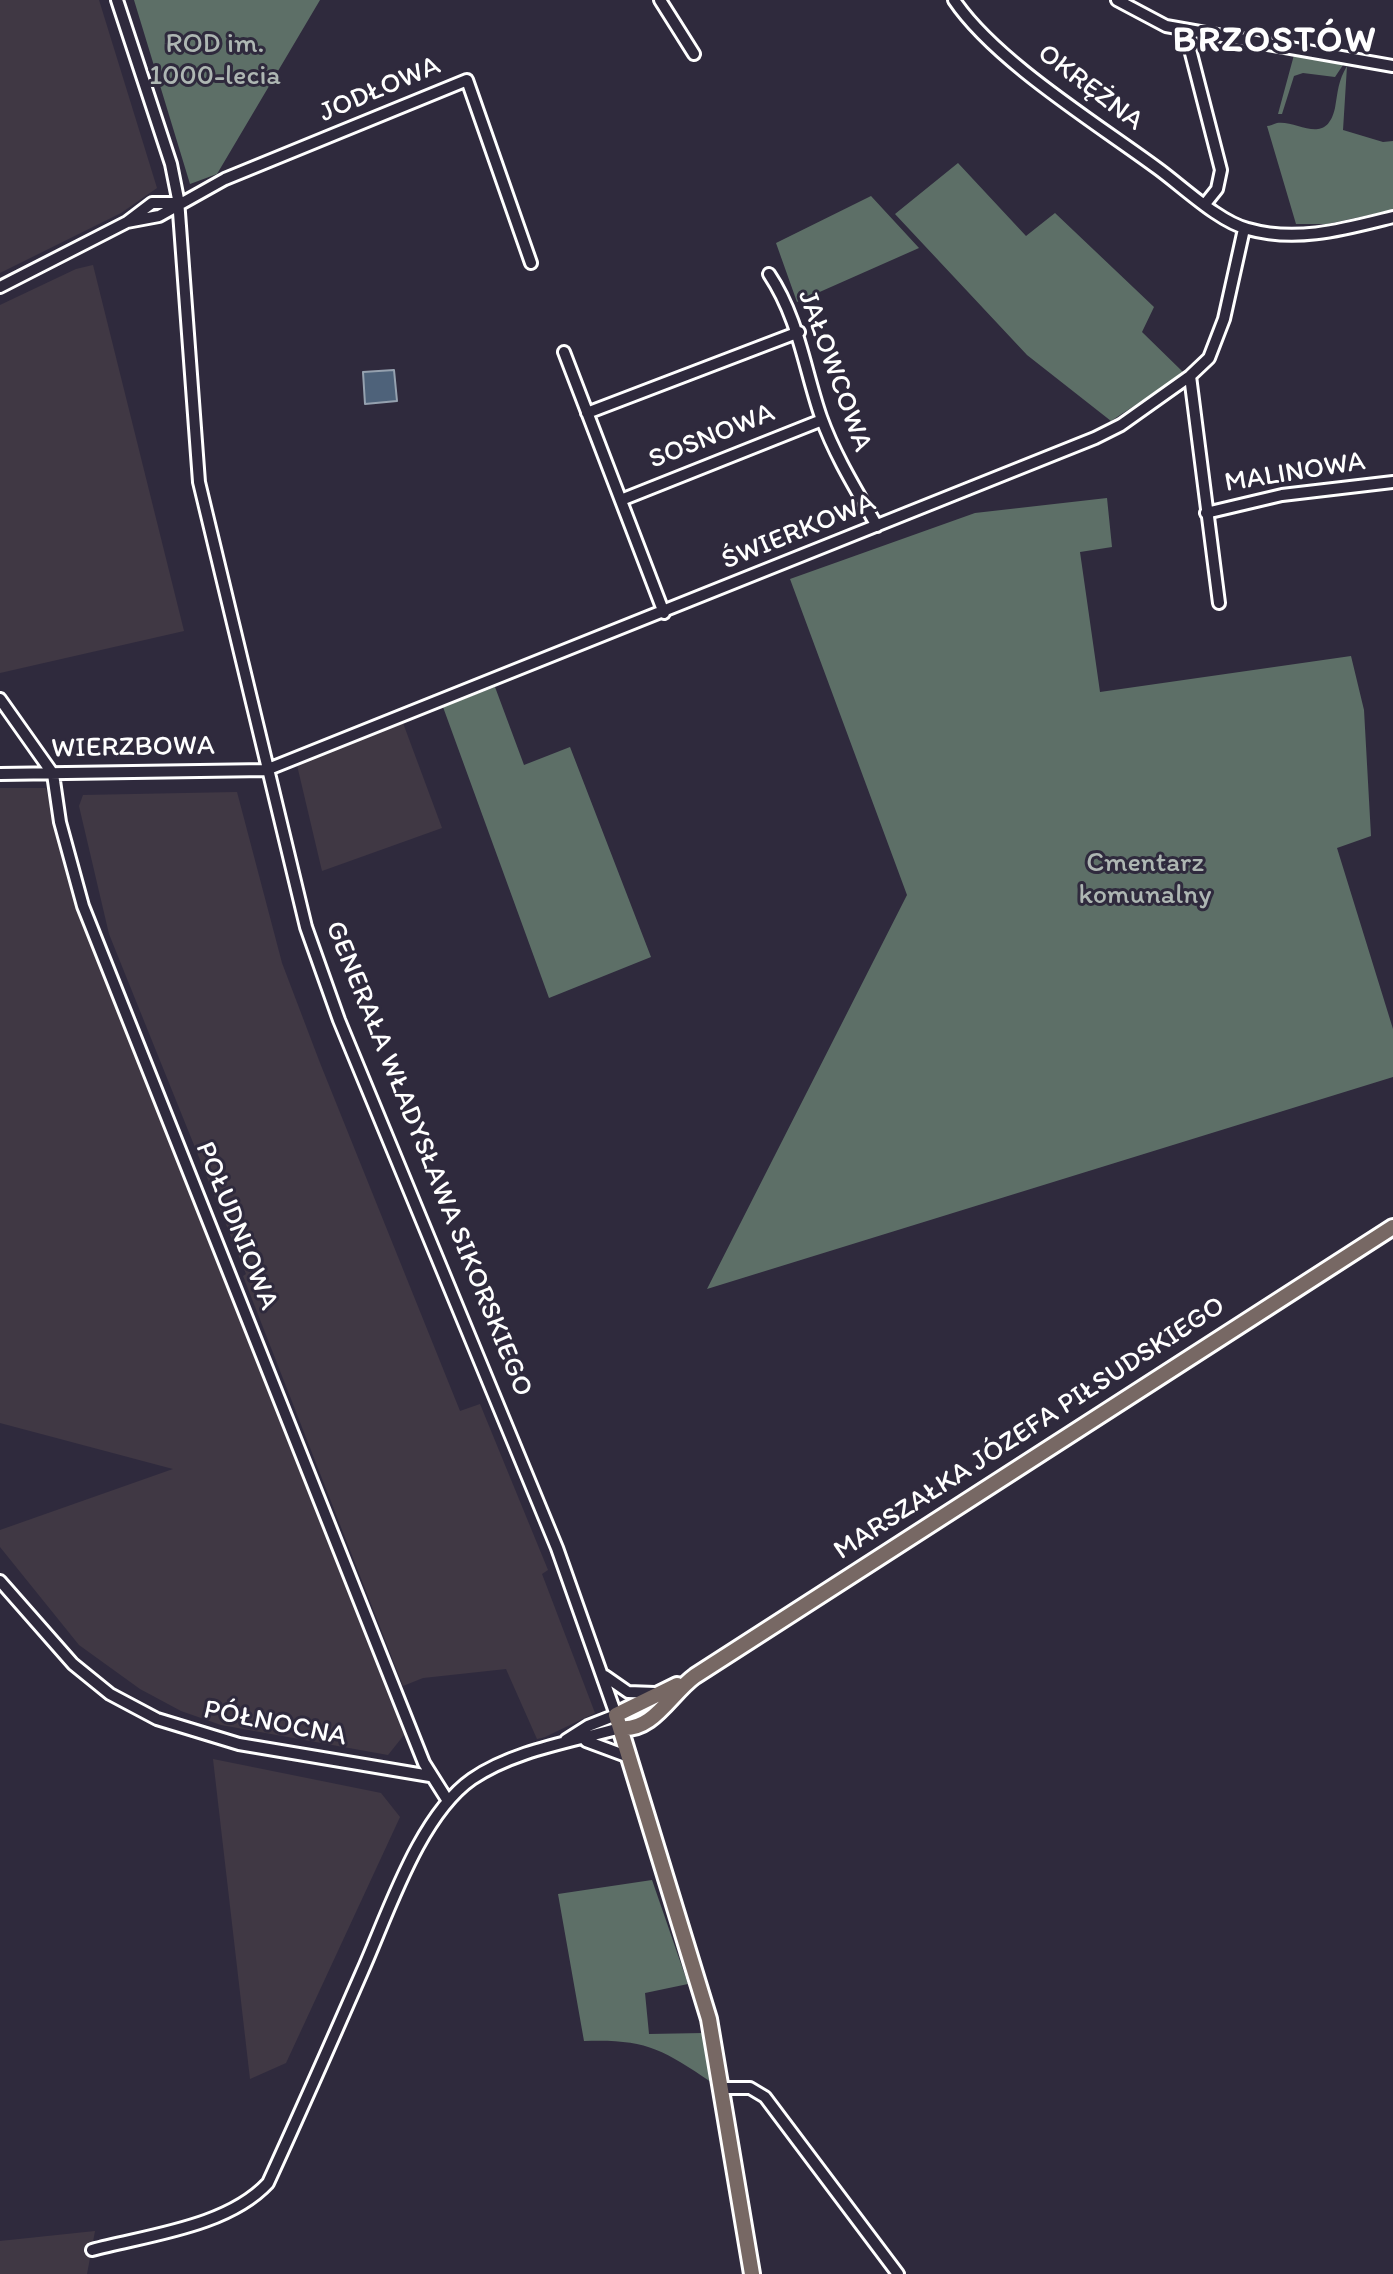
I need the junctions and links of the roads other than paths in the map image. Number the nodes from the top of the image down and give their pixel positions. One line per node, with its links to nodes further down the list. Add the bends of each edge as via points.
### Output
1 (117, 0): 8 (street, GENERAŁA WŁADYSŁAWA SIKORSKIEGO)
2 (660, 0): 6 (street)
3 (954, 0): 11 (street, OKRĘŻNA, via 1012,60)
4 (1117, 0): 5 (street, via 1154,22)
5 (1185, 30): 7 (street); 11 (street, via 1221,170 1217,189)
6 (694, 54)
7 (1393, 66)
8 (173, 175): 9 (street); 10 (street, GENERAŁA WŁADYSŁAWA SIKORSKIEGO)
9 (159, 202): 10 (street); 14 (street)
10 (179, 203): 12 (street); 16 (street, GENERAŁA WŁADYSŁAWA SIKORSKIEGO); 17 (street, JODŁOWA, via 239,173 467,80)
11 (1205, 204): 15 (street, OKRĘŻNA)
12 (159, 216): 14 (street); 16 (street)
13 (1393, 217): 15 (street, OKRĘŻNA, via 1310,234)
14 (127, 222): 19 (street)
15 (1244, 229): 22 (street, ŚWIERKOWA, via 1218,338 1209,358)
16 (182, 234): 32 (street, GENERAŁA WŁADYSŁAWA SIKORSKIEGO, via 199,482)
17 (531, 263)
18 (769, 274): 20 (street, JAŁOWCOWA)
19 (0, 287)
20 (799, 332): 23 (street); 24 (street, JAŁOWCOWA)
21 (564, 352): 23 (street)
22 (1190, 376): 27 (street); 28 (street, ŚWIERKOWA, via 1108,432)
23 (587, 413): 26 (street)
24 (822, 420): 26 (street, SOSNOWA); 28 (street, JAŁOWCOWA)
25 (1393, 482): 27 (street, MALINOWA, via 1282,495)
26 (621, 500): 30 (street)
27 (1206, 513): 29 (street)
28 (877, 526): 30 (street, ŚWIERKOWA)
29 (1219, 603)
30 (664, 613): 32 (street, ŚWIERKOWA)
31 (0, 699): 34 (street, POŁUDNIOWA)
32 (266, 770): 34 (street, WIERZBOWA); 37 (street, GENERAŁA WŁADYSŁAWA SIKORSKIEGO, via 306,927 339,1020 557,1548)
33 (0, 774): 34 (street, WIERZBOWA)
34 (53, 774): 44 (street, POŁUDNIOWA, via 83,906)
35 (1393, 1227): 38 (main road, MARSZAŁKA JÓZEFA PIŁSUDSKIEGO)
36 (0, 1581): 44 (street, PÓŁNOCNA, via 73,1664 110,1694 157,1719 239,1744)
37 (602, 1674): 39 (street, via 628,1692); 40 (street, GENERAŁA WŁADYSŁAWA SIKORSKIEGO)
38 (695, 1676): 39 (main road, MARSZAŁKA JÓZEFA PIŁSUDSKIEGO); 40 (main road, MARSZAŁKA JÓZEFA PIŁSUDSKIEGO, via 646,1724 634,1729)
39 (661, 1693): 40 (main road, MARSZAŁKA JÓZEFA PIŁSUDSKIEGO)
40 (618, 1722): 41 (street, via 588,1726); 42 (street); 43 (main road, GENERAŁA WŁADYSŁAWA SIKORSKIEGO)
41 (566, 1740): 42 (street); 45 (street, via 489,1769)
42 (581, 1740): 43 (street)
43 (629, 1757): 46 (main road, GENERAŁA WŁADYSŁAWA SIKORSKIEGO, via 698,1978)
44 (430, 1776): 45 (street)
45 (448, 1801): 47 (street, via 409,1869 268,2183 239,2207)
46 (723, 2088): 48 (main road, GENERAŁA WŁADYSŁAWA SIKORSKIEGO); 49 (street, via 750,2088 765,2097)
47 (92, 2250)
48 (752, 2274)
49 (898, 2274)

